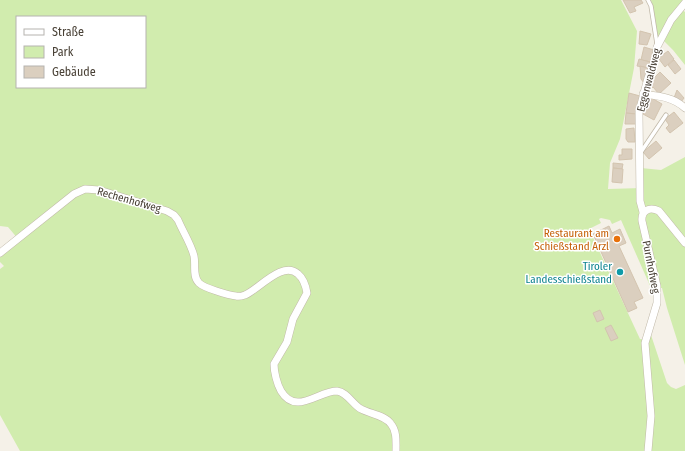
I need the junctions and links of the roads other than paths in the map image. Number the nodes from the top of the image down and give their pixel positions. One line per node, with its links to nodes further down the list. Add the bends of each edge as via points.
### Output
1 (648, 0): 3 (lane, via 652,6)
2 (685, 3): 3 (street, Eggenwaldweg, via 671,20)
3 (657, 47): 4 (street, Eggenwaldweg, via 656,58)
4 (643, 94): 5 (street, via 667,97); 7 (street, Eggenwaldweg, via 639,112)
5 (685, 108)
6 (666, 115): 7 (lane)
7 (639, 154): 8 (street, Eggenwaldweg, via 640,201)
8 (643, 212): 9 (street, via 652,209 659,211); 12 (street, Purnhofweg, via 642,221 657,286 657,303 645,343 650,416)
9 (685, 244)
10 (0, 253): 11 (street, Rechenhofweg, via 74,194 81,190 93,189 174,216 194,255 197,280 208,288 240,296 282,272 290,270 297,273 304,281 307,293 293,319 287,342 274,364 282,392 288,398 300,402 331,392 341,392 362,410 390,423 395,433)
11 (396, 451)
12 (648, 451)

